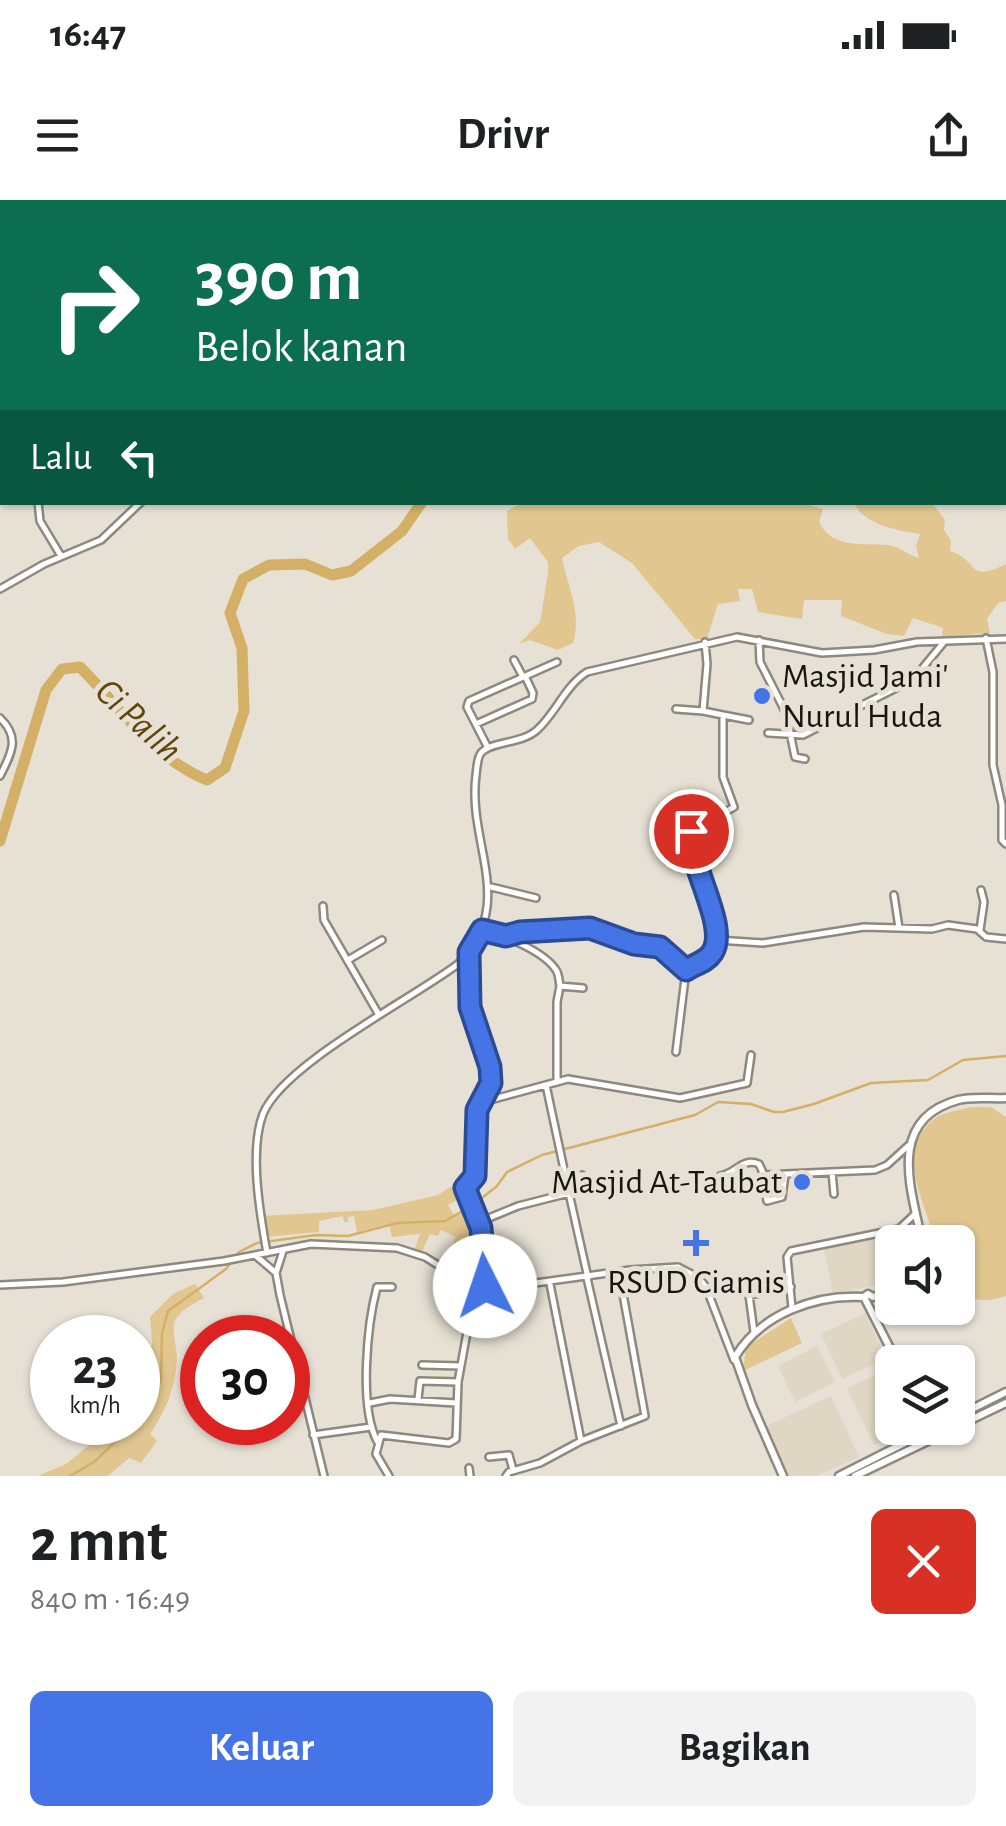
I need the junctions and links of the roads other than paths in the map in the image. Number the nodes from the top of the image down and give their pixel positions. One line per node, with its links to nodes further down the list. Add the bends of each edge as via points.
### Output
1 (38, 505): 3 (street)
2 (137, 505): 3 (street, via 102,540)
3 (61, 556): 4 (street)
4 (0, 589)
5 (986, 638): 6 (street); 9 (street); 24 (street, via 993,672 993,765)
6 (1006, 639)
7 (759, 640): 8 (street); 9 (street, via 822,653); 20 (street, via 760,662)
8 (705, 642): 14 (street); 21 (street, via 583,674 536,731)
9 (944, 642): 20 (street, via 913,678)
10 (514, 660): 12 (street)
11 (556, 662): 12 (street)
12 (524, 676): 18 (street, via 469,701); 18 (street, via 532,699)
13 (676, 708): 14 (street)
14 (702, 711): 15 (street)
15 (723, 715): 17 (street); 36 (street, via 722,777 734,807 690,835 715,911)
16 (0, 718): 23 (street, via 14,747)
17 (748, 720)
18 (476, 724): 21 (street)
19 (768, 732): 20 (street)
20 (791, 736): 22 (street, via 796,757)
21 (488, 748): 25 (street, via 479,757 474,805)
22 (805, 759)
23 (0, 776)
24 (1006, 844)
25 (490, 887): 28 (street); 31 (street)
26 (981, 890): 32 (street)
27 (894, 894): 30 (street)
28 (536, 898)
29 (322, 906): 38 (street)
30 (899, 928): 32 (street); 36 (street, via 763,943)
31 (482, 930): 33 (street); 37 (street)
32 (980, 930): 34 (street)
33 (506, 936): 39 (street, via 590,928 660,947); 40 (street, via 556,970)
34 (1006, 939)
35 (382, 940): 38 (street)
36 (717, 940): 39 (street, via 710,957)
37 (469, 952): 42 (street); 48 (street, via 471,1011 491,1073)
38 (348, 960): 42 (street)
39 (686, 970): 43 (street)
40 (560, 986): 41 (street); 45 (street)
41 (583, 988)
42 (378, 1016): 64 (street, via 292,1079 264,1112 257,1141)
43 (676, 1052)
44 (752, 1056): 45 (street, via 747,1083 682,1098)
45 (557, 1082): 46 (street)
46 (546, 1084): 48 (street); 55 (street)
47 (1004, 1100): 49 (street, via 944,1105)
48 (480, 1103): 59 (street, via 475,1176 465,1188)
49 (910, 1145): 50 (street, via 882,1169); 58 (street)
50 (832, 1172): 52 (street); 57 (street)
51 (762, 1174): 52 (street); 52 (street, via 768,1201 785,1194); 54 (street, via 754,1162)
52 (784, 1174)
53 (582, 1176): 55 (street)
54 (720, 1176)
55 (566, 1180): 56 (street)
56 (569, 1193): 59 (street); 68 (street)
57 (834, 1194)
58 (916, 1213): 60 (street); 61 (street)
59 (479, 1222): 74 (street)
60 (902, 1225)
61 (919, 1225)
62 (875, 1234): 72 (street, via 791,1251)
63 (284, 1248): 64 (street); 67 (street); 73 (street, via 397,1248)
64 (267, 1253): 65 (street)
65 (255, 1256): 67 (street); 70 (street)
66 (619, 1272): 68 (street); 79 (street, via 678,1267 699,1278); 95 (street, via 645,1416)
67 (276, 1274): 97 (street)
68 (588, 1278): 69 (street); 95 (street)
69 (550, 1284): 74 (street); 99 (street)
70 (0, 1286)
71 (392, 1286): 89 (street, via 376,1287 367,1329)
72 (791, 1287): 77 (street); 78 (street, via 748,1296)
73 (475, 1288): 74 (street); 84 (street)
74 (486, 1290)
75 (875, 1297): 76 (street)
76 (869, 1299): 77 (street); 81 (street)
77 (792, 1308): 78 (street)
78 (755, 1335): 80 (street)
79 (726, 1338): 80 (street); 82 (street)
80 (746, 1341): 82 (street)
81 (889, 1345)
82 (734, 1360): 107 (street)
83 (422, 1365): 84 (street)
84 (461, 1366): 85 (street)
85 (458, 1382): 87 (street, via 420,1381); 90 (street)
86 (1006, 1392): 88 (street)
87 (418, 1399): 89 (street); 90 (street)
88 (990, 1400): 92 (street); 93 (street)
89 (370, 1402): 96 (street)
90 (457, 1403): 98 (street, via 454,1442 383,1434)
91 (1006, 1403): 92 (street)
92 (994, 1408): 94 (street)
93 (975, 1409)
94 (975, 1413)
95 (621, 1426): 99 (street)
96 (371, 1427): 97 (street); 98 (street)
97 (313, 1435): 104 (street)
98 (378, 1441): 105 (street, via 377,1458)
99 (581, 1442): 103 (street)
100 (902, 1445): 108 (street)
101 (907, 1445): 109 (street)
102 (489, 1457): 103 (street, via 509,1455)
103 (514, 1470): 106 (street)
104 (324, 1476)
105 (389, 1476)
106 (506, 1476)
107 (783, 1476)
108 (839, 1476)
109 (855, 1476)

